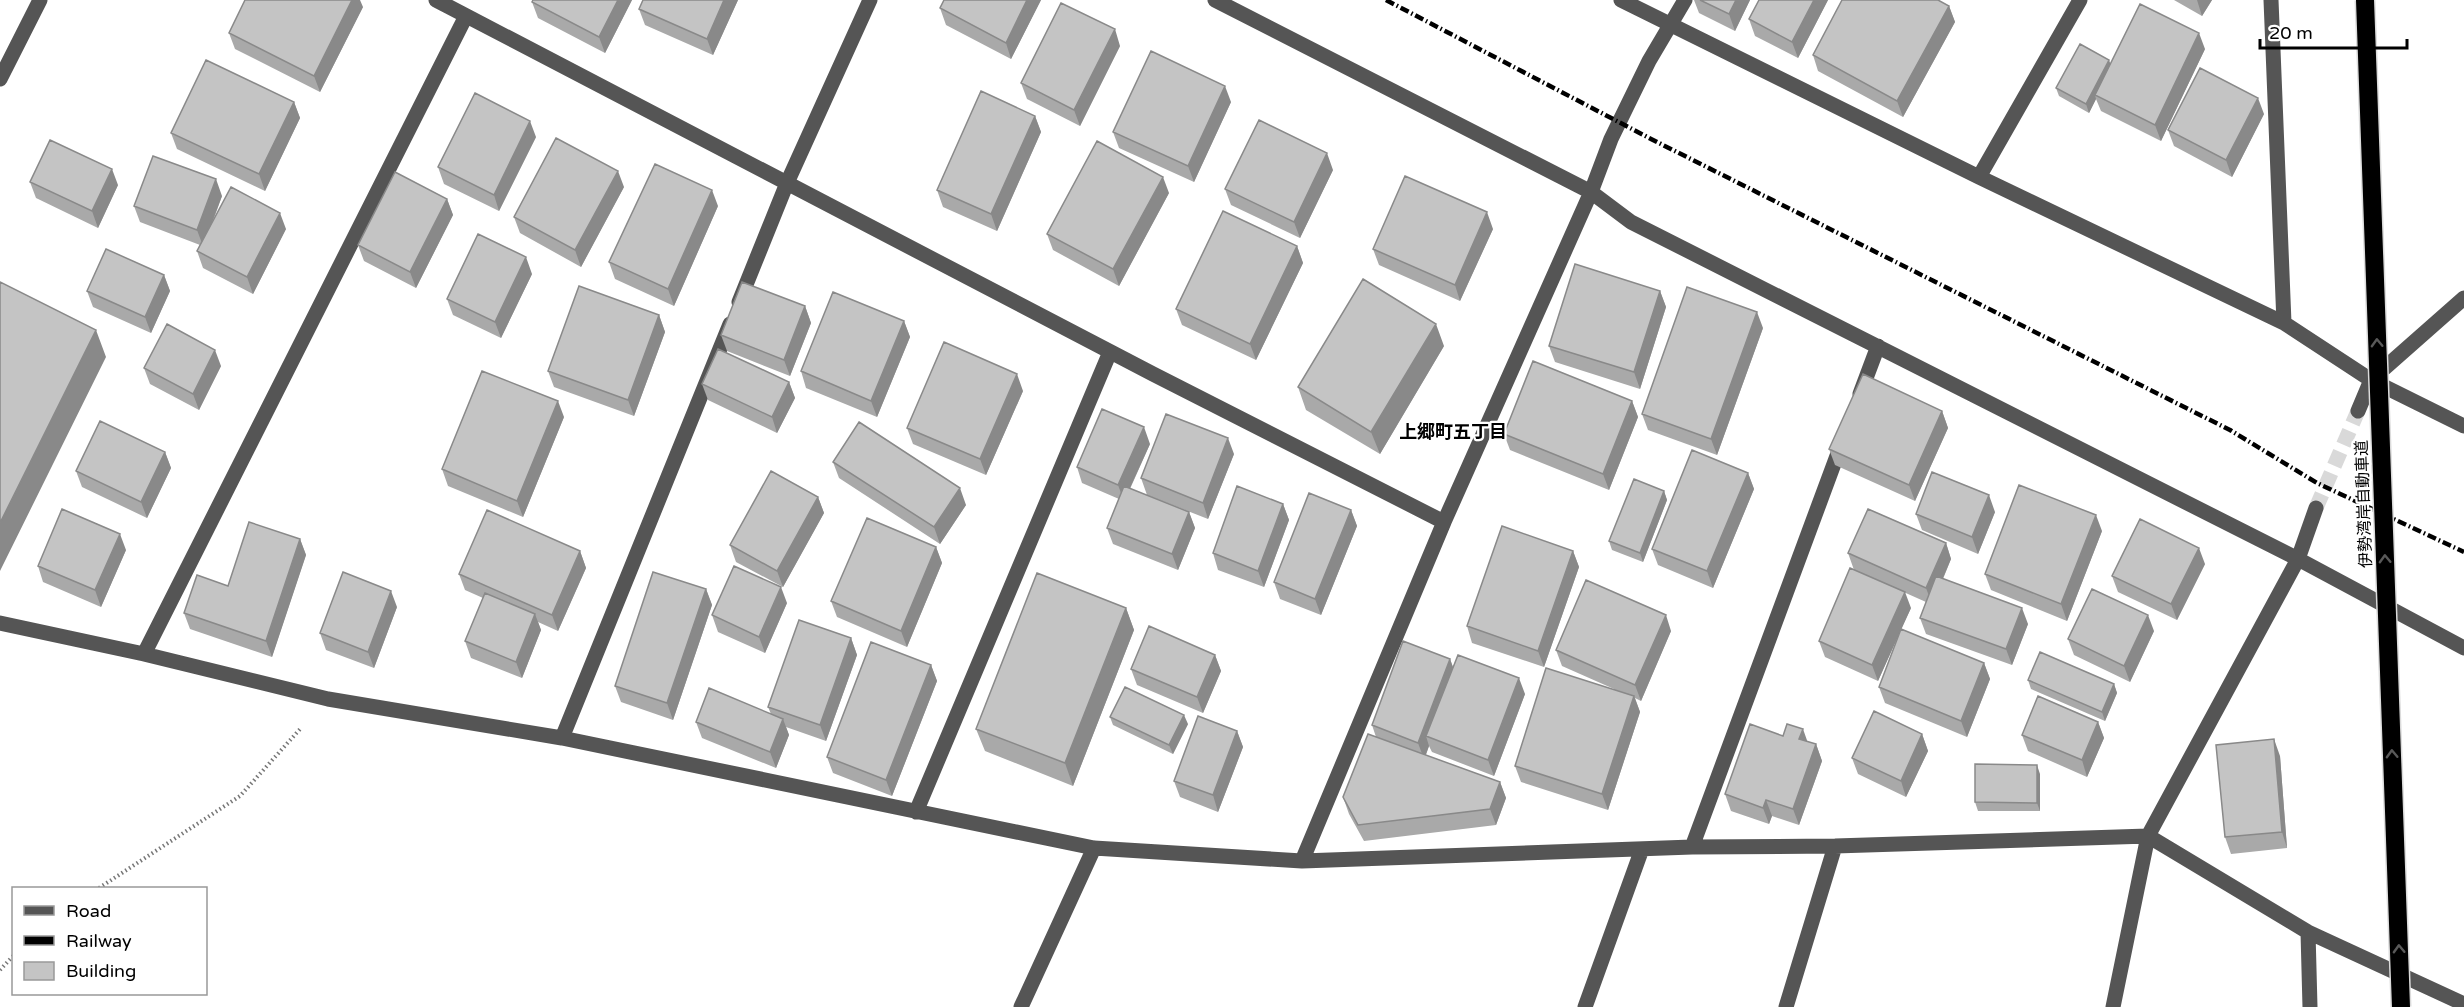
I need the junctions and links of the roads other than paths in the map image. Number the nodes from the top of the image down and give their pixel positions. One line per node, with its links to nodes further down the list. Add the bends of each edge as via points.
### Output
1 (40, 0): 12 (street)
2 (436, 0): 10 (street)
3 (870, 0): 14 (street)
4 (1215, 0): 15 (street)
5 (1621, 0): 11 (street)
6 (1685, 0): 11 (street)
7 (2080, 0): 13 (street)
8 (2271, 0): 17 (street)
9 (2365, 0): 46 (highway, 伊勢湾岸自動車道, one-way to 9, bridge)
10 (466, 16): 14 (street); 30 (street)
11 (1671, 26): 13 (street); 15 (street, via 1649,61 1611,139)
12 (0, 79)
13 (1979, 177): 17 (street)
14 (787, 183): 19 (street); 31 (street)
15 (1591, 192): 18 (street, via 1631,222); 26 (street)
16 (2464, 298): 20 (street)
17 (2284, 323): 20 (street)
18 (1878, 346): 22 (street); 27 (street)
19 (1110, 352): 26 (street); 32 (street)
20 (2371, 380): 21 (street); 23 (street)
21 (2358, 411)
22 (1853, 413)
23 (2464, 426)
24 (1845, 435): 35 (street)
25 (2316, 508): 27 (street)
26 (1444, 522): 38 (street)
27 (2298, 559): 29 (street); 33 (street)
28 (0, 623): 30 (street)
29 (2464, 648)
30 (144, 654): 31 (street, via 328,699)
31 (562, 738): 32 (street)
32 (916, 812): 36 (street)
33 (2148, 836): 34 (street); 39 (street); 44 (street)
34 (1835, 846): 35 (street); 43 (street)
35 (1692, 847): 37 (street)
36 (1094, 848): 38 (street); 41 (street)
37 (1642, 849): 38 (street); 42 (street)
38 (1302, 861)
39 (2308, 932): 40 (street); 45 (street)
40 (2464, 1005)
41 (1021, 1007)
42 (1585, 1007)
43 (1786, 1007)
44 (2113, 1007)
45 (2310, 1007)
46 (2401, 1007)

